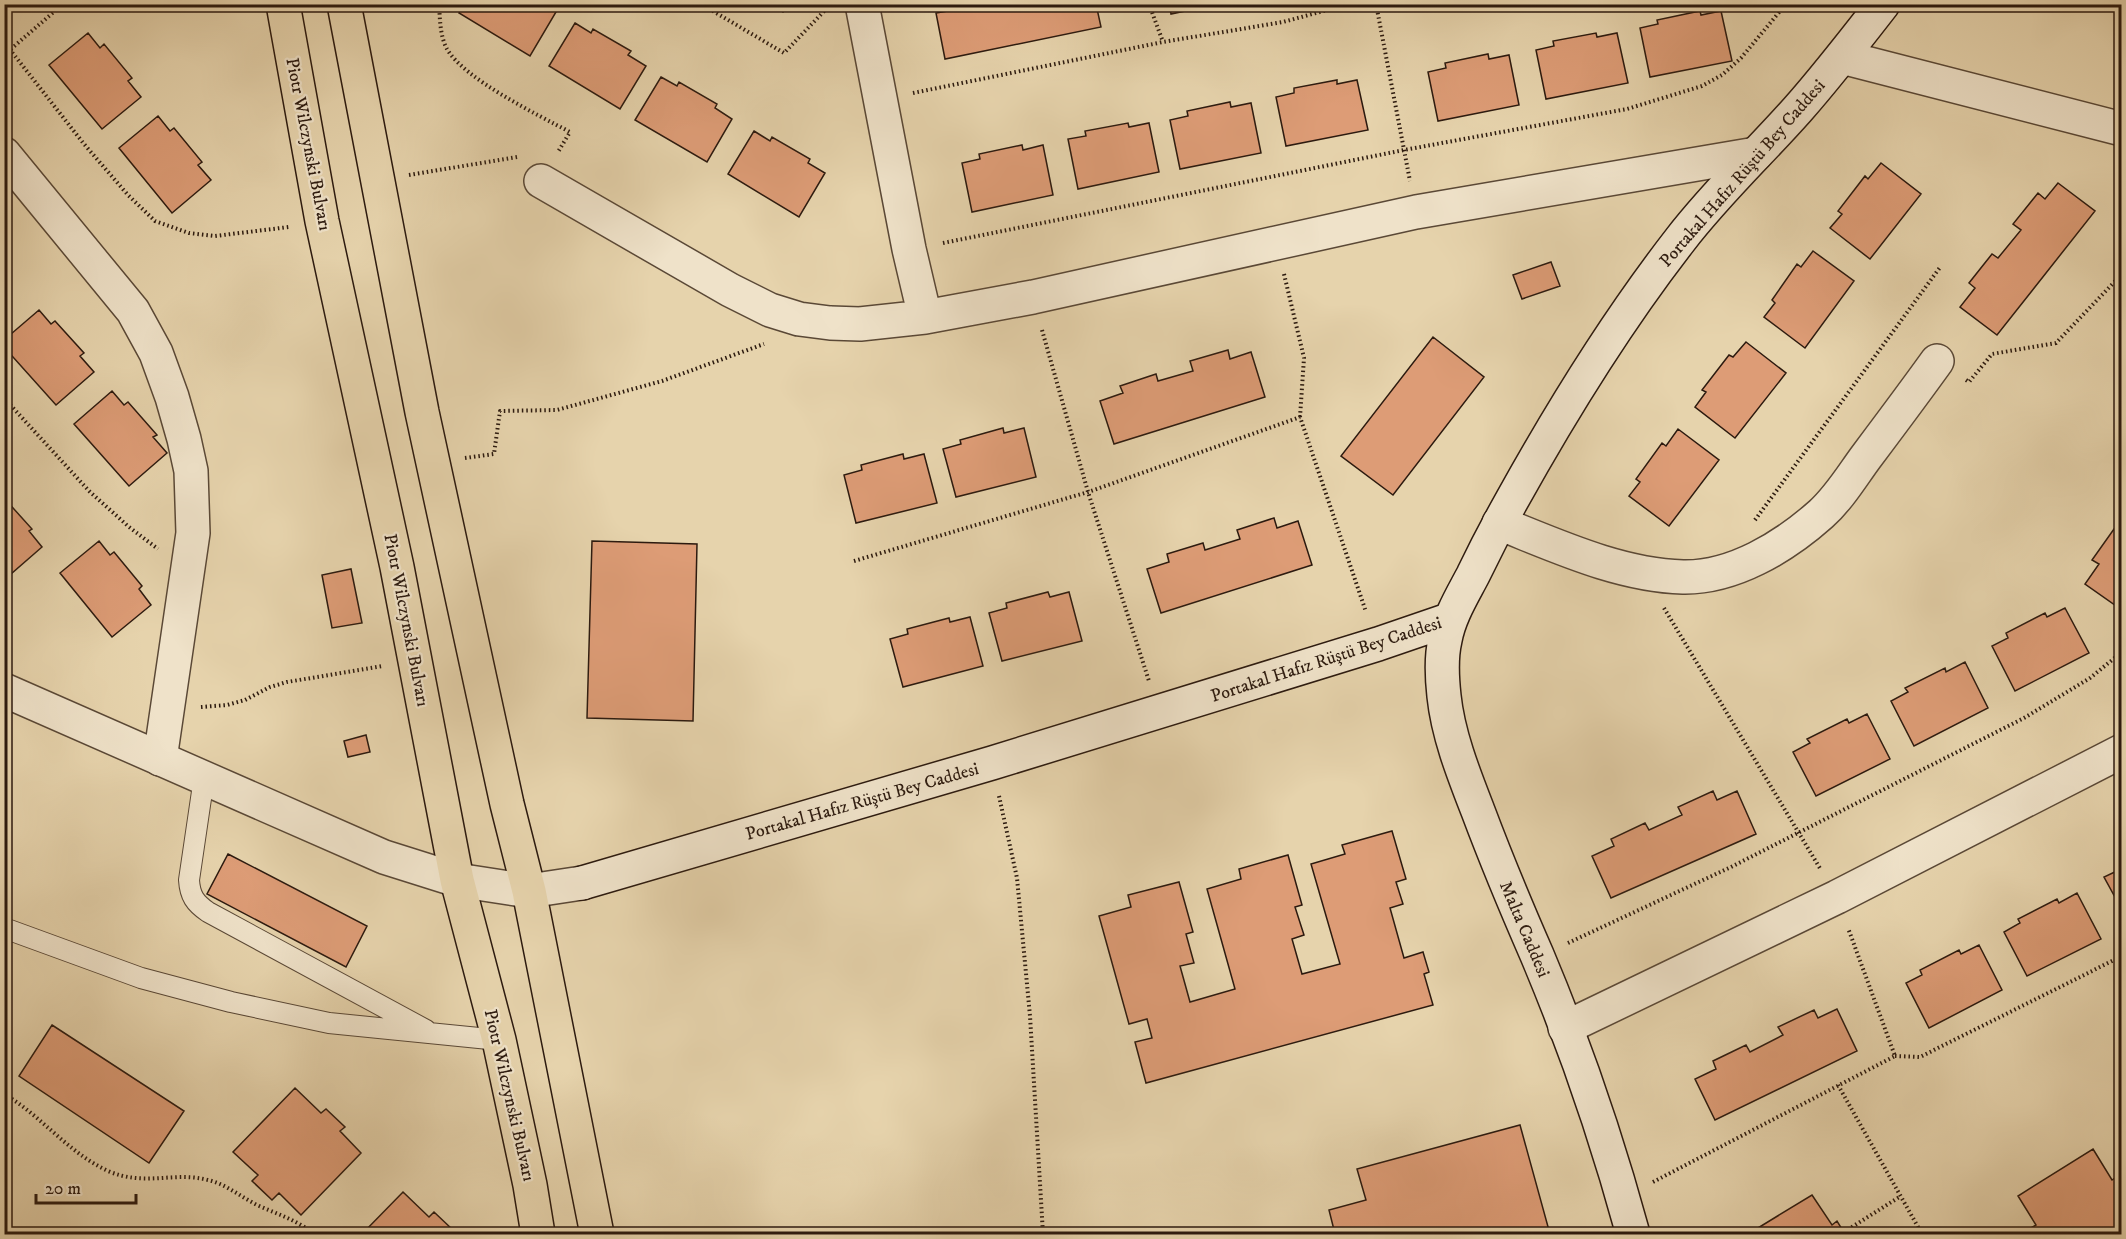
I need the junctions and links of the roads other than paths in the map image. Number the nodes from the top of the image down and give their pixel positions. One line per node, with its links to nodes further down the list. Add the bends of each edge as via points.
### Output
1 (283, 4): 18 (main road, Piotr Wilczynski Bulvarı, via 322,221 397,567)
2 (344, 4): 19 (main road, via 422,412)
3 (862, 4): 10 (street)
4 (1882, 4): 5 (street, Portakal Hafız Rüştü Bey Caddesi)
5 (1842, 57): 6 (street); 8 (street, Portakal Hafız Rüştü Bey Caddesi)
6 (2121, 129)
7 (4, 154): 16 (street, via 133,311 156,353 184,439 191,471 193,533)
8 (1756, 154): 10 (street, via 1416,212 1033,297); 12 (street, Portakal Hafız Rüştü Bey Caddesi, via 1682,237 1648,284 1596,360)
9 (538, 163): 10 (street, via 730,290 770,310 830,323)
10 (925, 317)
11 (1937, 361): 12 (street, via 1822,513 1772,549 1721,573 1681,577 1641,571 1569,551)
12 (1499, 523): 13 (street, Portakal Hafız Rüştü Bey Caddesi)
13 (1451, 620): 19 (street, Portakal Hafız Rüştü Bey Caddesi, via 992,763 582,883); 21 (street, Malta Caddesi, via 1444,641 1443,669 1451,733 1484,828)
14 (4, 690): 16 (street, Portakal Hafız Rüştü Bey Caddesi)
15 (2121, 751): 21 (street, via 1837,897)
16 (160, 759): 17 (street, Portakal Hafız Rüştü Bey Caddesi)
17 (204, 778): 18 (street, Portakal Hafız Rüştü Bey Caddesi, via 374,853); 22 (lane, via 189,880 194,900 208,912)
18 (457, 880): 19 (street, Portakal Hafız Rüştü Bey Caddesi); 23 (main road, Piotr Wilczynski Bulvarı)
19 (529, 891): 25 (main road)
20 (4, 928): 22 (lane, via 141,978 231,1002 329,1023)
21 (1565, 1029): 26 (street, Malta Caddesi, via 1581,1065)
22 (434, 1034): 23 (lane)
23 (499, 1040): 24 (main road, Piotr Wilczynski Bulvarı)
24 (538, 1234)
25 (597, 1234)
26 (1633, 1234)

